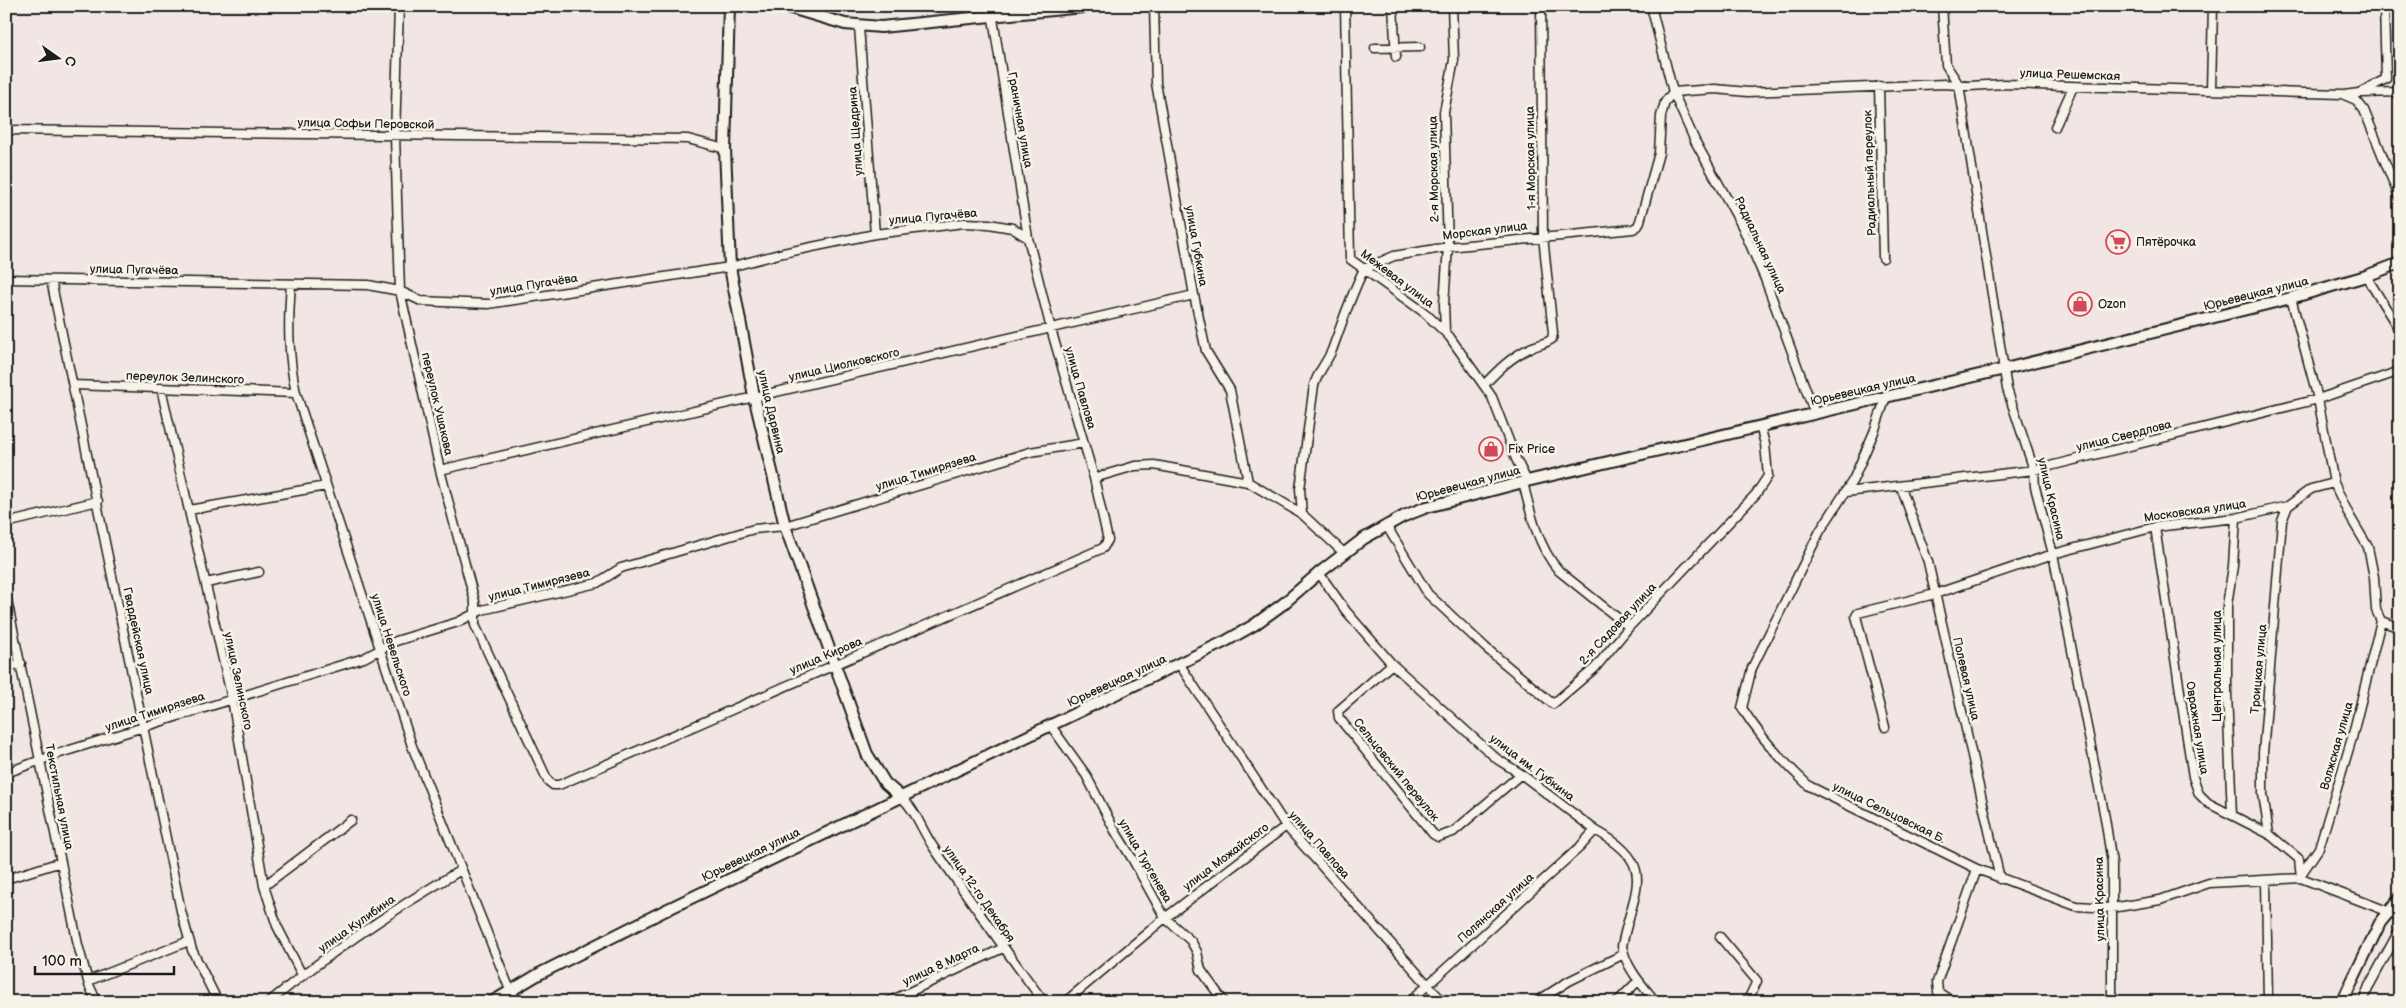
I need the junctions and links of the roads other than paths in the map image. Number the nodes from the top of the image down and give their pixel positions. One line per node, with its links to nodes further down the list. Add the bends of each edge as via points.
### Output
1 (399, 6): 30 (street, переулок Ушакова)
2 (729, 6): 31 (main road, улица Дарвина)
3 (784, 6): 15 (main road)
4 (1093, 6): 14 (main road)
5 (1154, 6): 46 (street, улица Губкина, via 1156,83)
6 (1345, 6): 40 (street, Межевая улица, via 1350,259)
7 (1393, 6): 16 (street)
8 (1452, 6): 36 (street, 2-я Морская улица, via 1454,60 1444,112)
9 (1541, 6): 34 (street, 1-я Морская улица)
10 (1651, 6): 24 (street)
11 (1942, 6): 20 (street, улица Красина, via 1946,65)
12 (2213, 6): 23 (street)
13 (2384, 6): 26 (street, via 2386,79)
14 (991, 12): 15 (main road, via 896,26); 35 (street, Граничная улица)
15 (859, 27): 33 (street, улица Щедрина)
16 (1395, 47): 17 (street); 18 (street); 19 (street)
17 (1420, 47)
18 (1375, 48)
19 (1396, 57)
20 (1959, 85): 21 (street, улица Решемская); 22 (street, улица Решемская); 51 (street, улица Красина)
21 (1878, 86): 24 (street, улица Решемская); 37 (street, Радиальный переулок)
22 (2073, 87): 23 (street, улица Решемская); 28 (street)
23 (2212, 90): 27 (street, улица Решемская)
24 (1673, 92): 34 (street, Морская улица, via 1665,102 1659,154 1638,226); 60 (street, Радиальная улица, via 1695,141 1742,226)
25 (2400, 92): 26 (street, улица Решемская)
26 (2359, 93): 27 (street, улица Решемская)
27 (2344, 94): 32 (street, via 2356,100 2364,110)
28 (2055, 127)
29 (6, 130): 30 (street, улица Софьи Перовской)
30 (395, 136): 31 (street, улица Софьи Перовской, via 688,139); 45 (street, переулок Ушакова)
31 (725, 149): 39 (main road, улица Дарвина)
32 (2400, 199)
33 (875, 234): 35 (street, улица Пугачёва, via 964,223 1012,228); 39 (street, улица Пугачёва)
34 (1543, 236): 36 (street, Морская улица); 54 (street, 1-я Морская улица, via 1552,339 1508,360)
35 (1028, 238): 48 (street, улица Павлова)
36 (1448, 246): 40 (street, Морская улица, via 1394,256); 50 (street, 2-я Морская улица)
37 (1883, 258)
38 (2400, 263): 41 (main road, Юрьевецкая улица)
39 (730, 267): 45 (street, улица Пугачёва, via 488,304 421,301); 57 (main road, улица Дарвина)
40 (1364, 269): 50 (street, Межевая улица, via 1425,313); 75 (street, via 1331,352 1319,369 1314,385 1300,489)
41 (2366, 276): 47 (main road, Юрьевецкая улица); 49 (street)
42 (6, 280): 43 (street, улица Пугачёва)
43 (51, 280): 44 (street, улица Пугачёва); 53 (street, Гвардейская улица)
44 (290, 284): 45 (street, улица Пугачёва, via 368,285); 56 (street, улица Невельского, via 288,334)
45 (400, 291): 63 (street, переулок Ушакова)
46 (1194, 295): 48 (street, улица Циолковского); 67 (street, улица Губкина, via 1206,351 1230,390)
47 (2291, 298): 51 (main road, Юрьевецкая улица); 59 (street)
48 (1051, 329): 57 (street, улица Циолковского); 62 (street, улица Павлова)
49 (2400, 331)
50 (1445, 332): 54 (street, Межевая улица)
51 (2005, 370): 58 (main road, Юрьевецкая улица); 64 (street, улица Красина, via 2007,389)
52 (2400, 371): 59 (street, улица Свердлова)
53 (74, 385): 55 (street, переулок Зелинского); 72 (street, Гвардейская улица)
54 (1484, 385): 66 (street, Межевая улица, via 1492,397)
55 (161, 388): 56 (street, переулок Зелинского); 74 (street, улица Зелинского)
56 (296, 393): 69 (street, улица Невельского)
57 (754, 396): 63 (street, улица Циолковского); 79 (main road, улица Дарвина)
58 (1886, 397): 60 (main road, Юрьевецкая улица); 71 (street, улица Сельцовская Б., via 1874,432)
59 (2318, 399): 64 (street, улица Свердлова); 68 (street)
60 (1815, 414): 61 (main road, Юрьевецкая улица)
61 (1760, 426): 66 (main road, Юрьевецкая улица); 91 (street, 2-я Садовая улица, via 1766,444 1768,476 1756,494)
62 (1084, 443): 65 (street, улица Павлова); 79 (street, улица Тимирязева, via 1030,452)
63 (440, 470): 89 (street, переулок Ушакова, via 475,602)
64 (2034, 470): 70 (street, улица Свердлова); 83 (street, улица Красина)
65 (1094, 478): 67 (street, via 1135,466 1154,465); 81 (street, улица Павлова)
66 (1525, 481): 78 (main road, Юрьевецкая улица, via 1421,509); 91 (street, Межевая улица, via 1530,512 1550,560)
67 (1248, 482): 75 (street)
68 (2334, 483): 73 (street, Московская улица, via 2311,489); 90 (street, via 2368,548 2376,610)
69 (326, 486): 74 (street); 93 (street, улица Невельского)
70 (1902, 487): 71 (street, улица Свердлова); 87 (street, Полевая улица, via 1926,554)
71 (1846, 492): 114 (street, улица Сельцовская Б., via 1820,531 1752,668 1742,708 1760,736 1809,786)
72 (98, 501): 77 (street); 101 (street, Гвардейская улица)
73 (2288, 506): 76 (street, Московская улица); 112 (street, Троицкая улица, via 2282,520 2263,753 2263,794)
74 (189, 510): 86 (street, улица Зелинского)
75 (1302, 514): 82 (street)
76 (2236, 518): 80 (street, Московская улица); 108 (street, Центральная улица, via 2227,605)
77 (6, 523)
78 (1386, 525): 82 (main road, Юрьевецкая улица); 91 (street, 2-я Садовая улица, via 1428,594 1553,704 1595,668)
79 (785, 526): 89 (street, улица Тимирязева, via 754,529 621,568 597,583); 97 (main road, улица Дарвина)
80 (2155, 527): 83 (street, Московская улица); 108 (street, Овражная улица, via 2193,777 2199,794)
81 (1107, 545): 97 (street, улица Кирова)
82 (1344, 553): 85 (main road, Юрьевецкая улица)
83 (2053, 554): 87 (street, Московская улица); 122 (street, улица Красина, via 2107,827 2112,863)
84 (259, 572): 86 (street)
85 (1319, 573): 95 (main road, Юрьевецкая улица, via 1254,625); 96 (street, улица им. Губкина, via 1346,612)
86 (206, 583): 99 (street, улица Зелинского)
87 (1935, 594): 102 (street, Московская улица, via 1856,616); 118 (street, Полевая улица)
88 (6, 595): 94 (street, Текстильная улица)
89 (475, 614): 93 (street, улица Тимирязева, via 396,641); 106 (street, переулок Ушакова, via 475,625 548,781)
90 (2381, 620): 92 (street); 116 (street, Волжская улица, via 2352,738 2318,848)
91 (1629, 628)
92 (2400, 628)
93 (380, 650): 99 (street, улица Тимирязева, via 364,658); 115 (street, улица Невельского, via 412,746)
94 (21, 664): 98 (street); 103 (street, Текстильная улица)
95 (1180, 664): 100 (main road, Юрьевецкая улица); 110 (street, улица Павлова)
96 (1392, 664): 105 (street, улица им. Губкина, via 1497,759); 105 (street, Сельцовский переулок, via 1338,711 1339,718 1433,834 1438,837 1453,832)
97 (834, 665): 106 (street, улица Кирова); 107 (main road, улица Дарвина, via 867,754 885,782)
98 (6, 668)
99 (232, 699): 101 (street, улица Тимирязева); 120 (street, улица Зелинского)
100 (1050, 726): 107 (main road, Юрьевецкая улица); 125 (street, улица Тургенева, via 1086,775)
101 (145, 727): 103 (street, улица Тимирязева); 128 (street, Гвардейская улица)
102 (1884, 727)
103 (40, 760): 104 (street, улица Тимирязева); 113 (street, Текстильная улица)
104 (6, 773)
105 (1521, 774): 111 (street, улица им. Губкина)
106 (553, 785)
107 (901, 797): 129 (street, улица 12-го Декабря); 135 (main road, Юрьевецкая улица, via 666,910)
108 (2232, 814): 112 (street, Овражная улица)
109 (351, 820): 120 (street)
110 (1286, 826): 125 (street, улица Можайского); 134 (street, улица Павлова)
111 (1595, 830): 130 (street, улица им. Губкина, via 1622,848 1633,860 1638,873 1637,891 1622,946); 134 (street, Полянская улица)
112 (2269, 834): 116 (street, Овражная улица, via 2299,859)
113 (61, 862): 117 (street); 132 (street, Текстильная улица)
114 (1977, 869): 118 (street, улица Сельцовская Б.); 136 (street, via 1936,982 1938,992)
115 (461, 870): 131 (street, улица Кулибина); 135 (street, улица Невельского)
116 (2301, 876): 119 (street, улица Сельцовская Б.); 123 (street, улица Сельцовская Б.)
117 (6, 879)
118 (2000, 879): 122 (street, улица Сельцовская Б., via 2076,906)
119 (2266, 881): 122 (street, улица Сельцовская Б., via 2209,883 2160,900); 153 (street)
120 (264, 886): 131 (street, улица Зелинского, via 277,926)
121 (2400, 898): 123 (main road)
122 (2112, 908): 152 (street, улица Красина)
123 (2387, 912): 124 (street, улица Сельцовская Б.); 154 (main road, via 2371,938)
124 (2400, 916)
125 (1165, 918): 144 (street, улица Можайского); 145 (street, улица Тургенева, via 1191,941 1201,970)
126 (2400, 929): 155 (street)
127 (1720, 937): 151 (street, via 1757,981)
128 (189, 941): 132 (street); 138 (street, Гвардейская улица)
129 (1003, 948): 142 (street, улица 8 Марта); 143 (street, улица 12-го Декабря)
130 (1624, 954): 133 (street); 148 (street)
131 (302, 975): 139 (street, улица Кулибина)
132 (88, 981): 137 (street, Текстильная улица)
133 (1638, 981): 149 (street); 150 (street)
134 (1429, 984): 146 (street, Полянская улица); 147 (street, улица Павлова)
135 (510, 990): 140 (main road, Юрьевецкая улица); 141 (street, улица Невельского)
136 (1950, 1000)
137 (97, 1002)
138 (218, 1002)
139 (269, 1002)
140 (492, 1002)
141 (518, 1002)
142 (888, 1002)
143 (1044, 1002)
144 (1065, 1002)
145 (1224, 1002)
146 (1409, 1002)
147 (1443, 1002)
148 (1536, 1002)
149 (1616, 1002)
150 (1656, 1002)
151 (1746, 1002)
152 (2112, 1002)
153 (2268, 1002)
154 (2342, 1002)
155 (2363, 1002)

